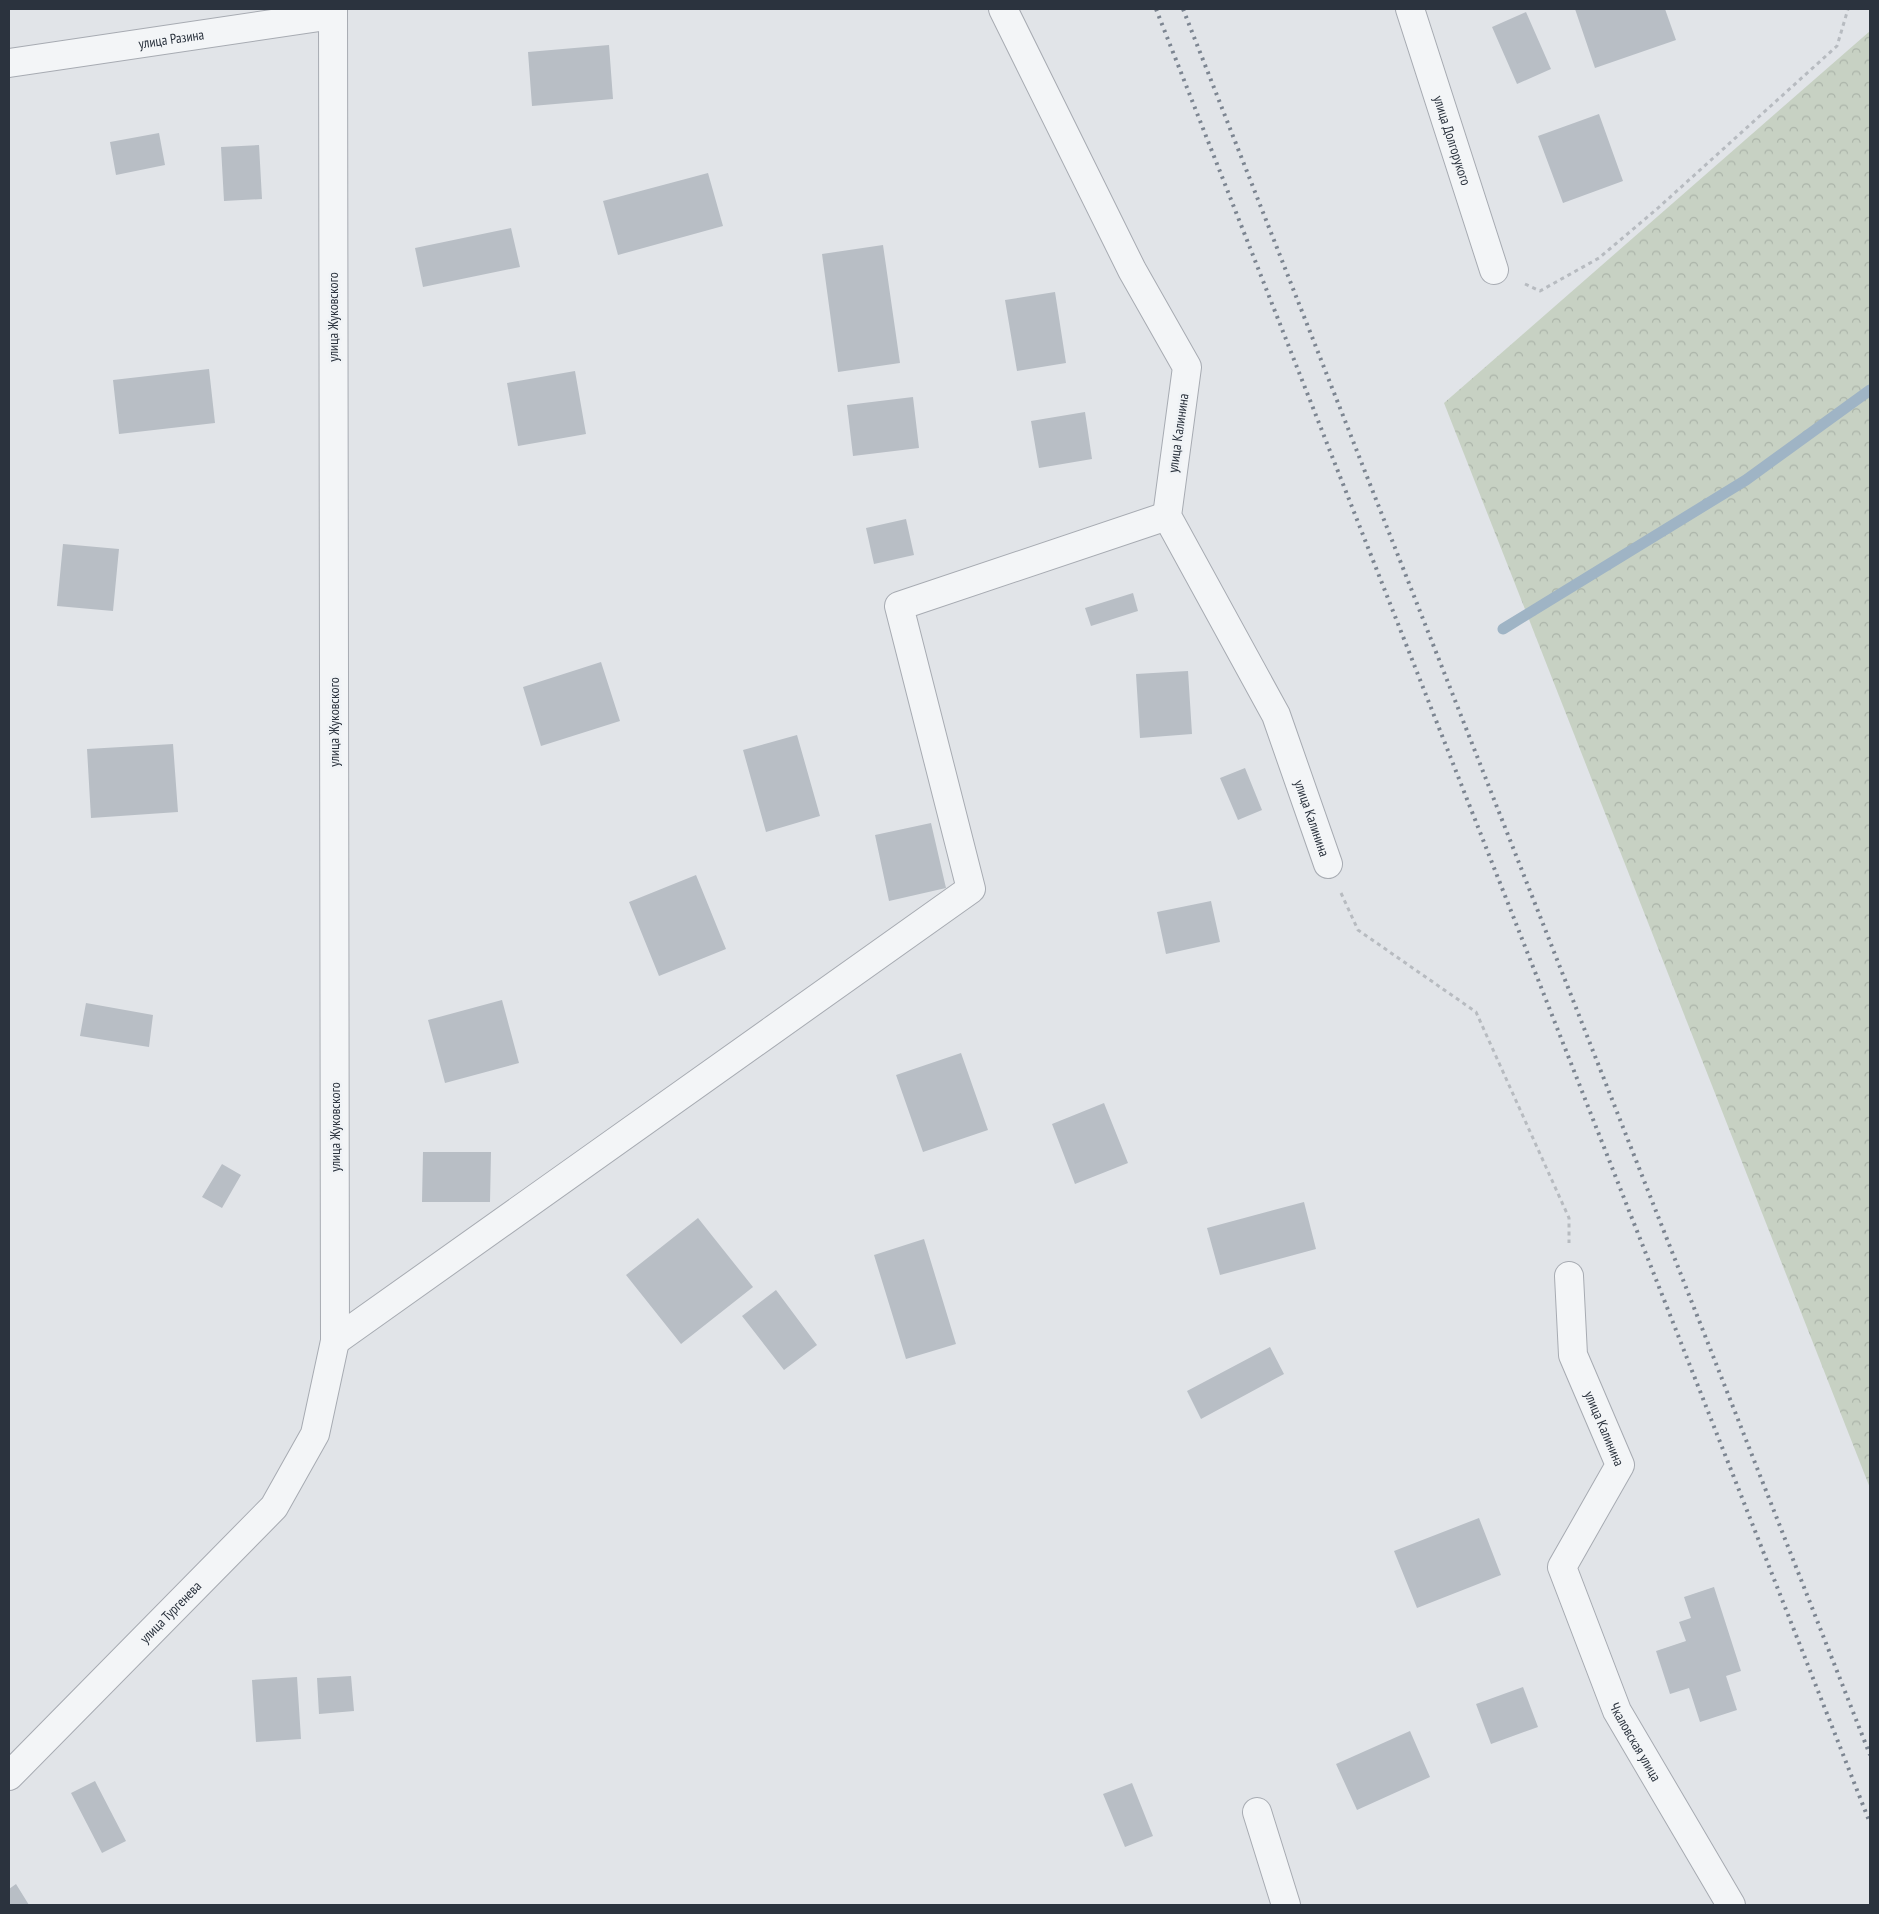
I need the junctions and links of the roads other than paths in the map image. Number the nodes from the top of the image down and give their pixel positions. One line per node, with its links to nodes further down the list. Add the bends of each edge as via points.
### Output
1 (1003, 9): 6 (street, улица Калинина, via 1132,270 1187,367)
2 (1410, 9): 5 (street, улица Долгорукого)
3 (333, 12): 4 (street, улица Разина); 9 (street, улица Жуковского)
4 (9, 63)
5 (1494, 270)
6 (1166, 516): 7 (street, улица Калинина, via 1276,715); 9 (street, via 899,606 971,889)
7 (1328, 864)
8 (1569, 1276): 11 (street, улица Калинина, via 1573,1355 1620,1465)
9 (335, 1341): 10 (street, улица Жуковского)
10 (315, 1434): 12 (street, улица Тургенева, via 274,1507)
11 (1562, 1567): 15 (street, Чкаловская улица, via 1617,1711)
12 (9, 1776)
13 (1257, 1812): 14 (street)
14 (1286, 1905)
15 (1731, 1905)

